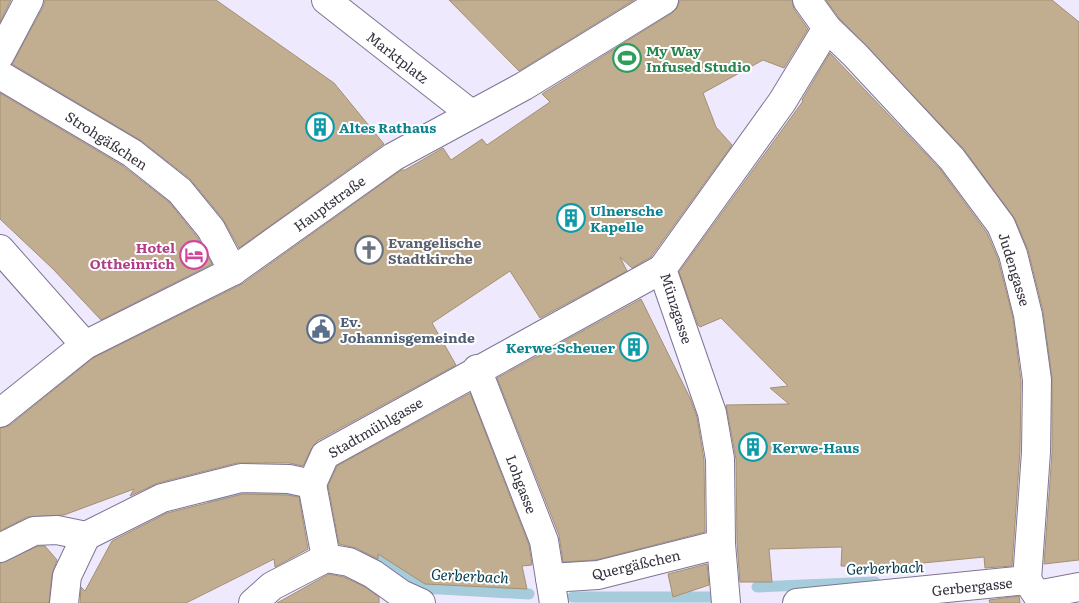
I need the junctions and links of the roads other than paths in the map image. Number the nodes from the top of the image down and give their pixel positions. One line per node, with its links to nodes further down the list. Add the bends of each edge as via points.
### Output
1 (29, 0): 6 (street)
2 (326, 0): 8 (street, Marktplatz)
3 (663, 0): 8 (street, Hauptstraße, via 524,86)
4 (807, 0): 5 (street, Judengasse)
5 (827, 28): 10 (street, Münzgasse, via 782,102); 22 (street, Judengasse, via 952,159 1001,226 1013,254 1028,315 1037,380)
6 (0, 56)
7 (0, 75): 11 (street, Strohgäßchen, via 132,153 180,191 211,229)
8 (470, 113): 11 (street, Hauptstraße, via 393,157)
9 (0, 249): 12 (street)
10 (662, 268): 13 (street, Stadtmühlgasse); 17 (street, Münzgasse, via 712,413 720,459)
11 (234, 271): 12 (street, Hauptstraße)
12 (85, 345): 14 (street, Hauptstraße)
13 (477, 369): 15 (street, Stadtmühlgasse, via 325,455); 21 (street, Lohgasse, via 544,541)
14 (0, 413)
15 (312, 484): 16 (street, via 289,479 241,478 162,498); 19 (street)
16 (86, 536): 18 (street, via 57,530 34,531); 24 (street, via 67,576)
17 (721, 544): 21 (street, Quergäßchen); 26 (street, Münzgasse)
18 (0, 548)
19 (326, 558): 23 (street, via 350,562 373,574); 25 (street, via 272,586)
20 (1079, 587): 22 (street, Gerbergasse)
21 (552, 590)
22 (1035, 593): 27 (street, Gerbergasse)
23 (408, 600)
24 (64, 603)
25 (253, 603)
26 (726, 603)
27 (797, 603)

